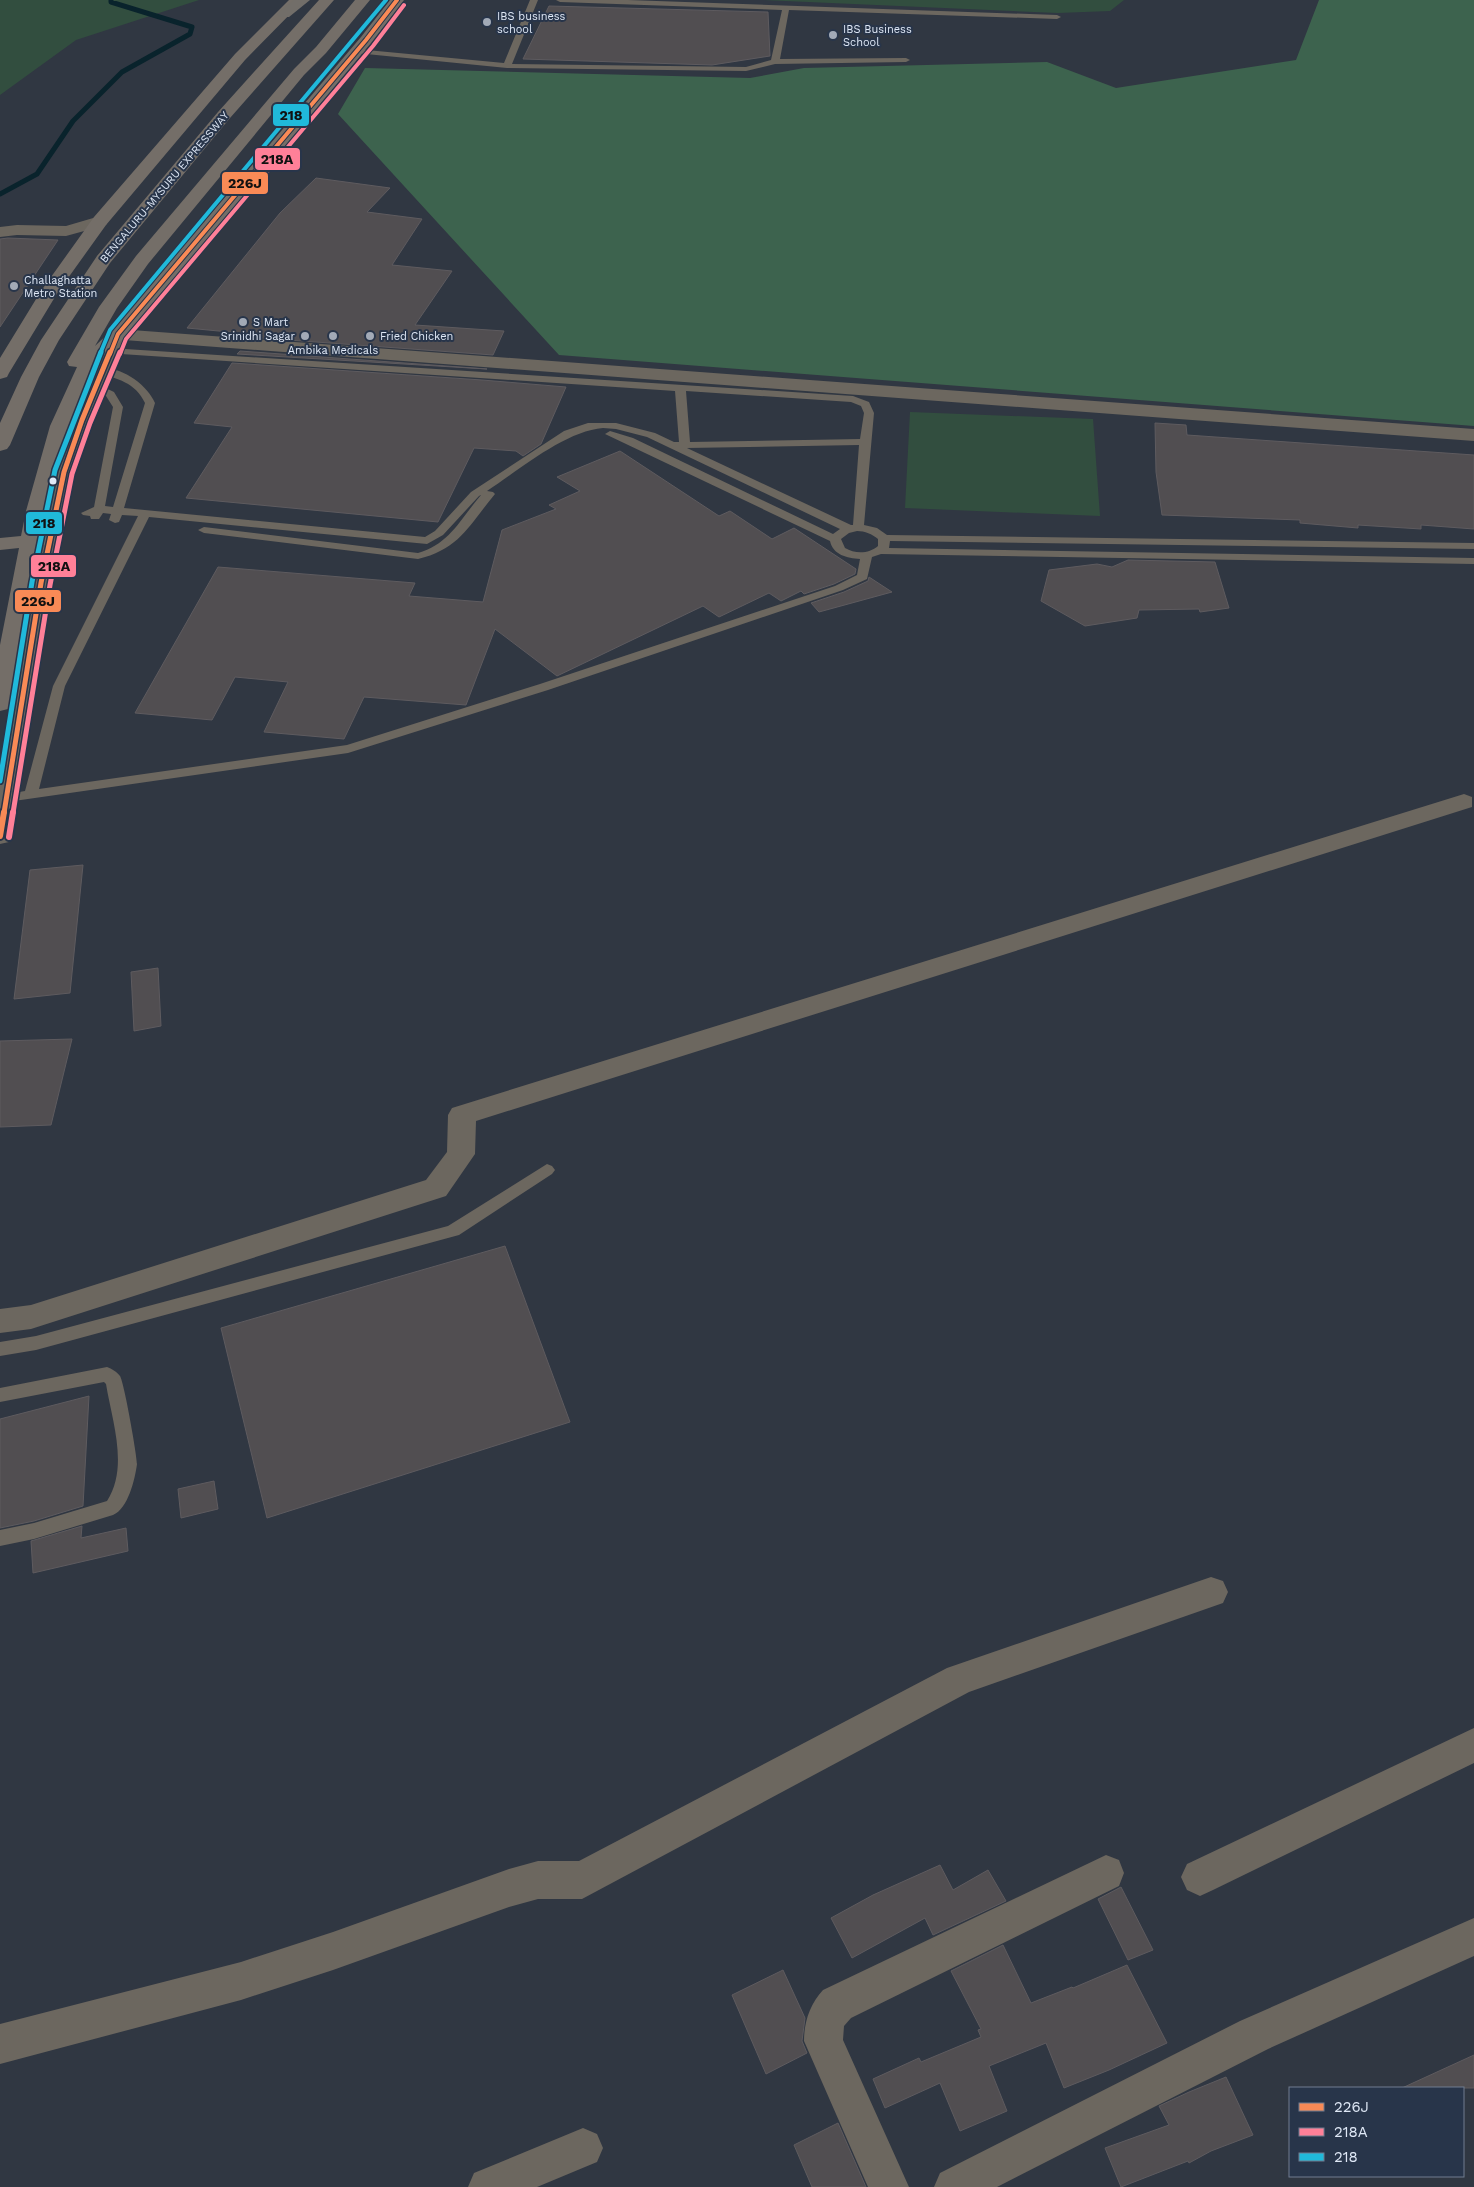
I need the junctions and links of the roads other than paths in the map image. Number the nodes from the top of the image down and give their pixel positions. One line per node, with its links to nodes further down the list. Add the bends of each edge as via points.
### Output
1 (297, 0): 9 (highway, BENGALURU-MYSURU EXPRESSWAY)
2 (304, 0): 9 (highway)
3 (327, 0): 24 (highway, BENGALURU-MYSURU EXPRESSWAY, via 224,115 103,260 50,340)
4 (363, 0): 39 (highway, via 142,260 108,307 68,378 37,454 24,495)
5 (397, 0): 11 (highway)
6 (534, 0): 14 (lane)
7 (560, 0): 8 (lane)
8 (786, 8): 10 (lane); 13 (lane)
9 (284, 14): 15 (highway, BENGALURU-MYSURU EXPRESSWAY, via 240,57)
10 (1057, 17)
11 (356, 51): 14 (lane); 17 (highway)
12 (906, 60): 13 (lane)
13 (775, 62): 14 (lane, via 746,69)
14 (507, 66)
15 (100, 221): 16 (street, via 65,231 18,229); 18 (highway, BENGALURU-MYSURU EXPRESSWAY, via 50,291)
16 (0, 232)
17 (114, 342): 19 (street); 20 (lane); 21 (street); 33 (highway, via 89,361 60,426 36,511)
18 (0, 373)
19 (98, 379): 28 (lane, via 118,407 96,514); 28 (lane, via 118,375 130,380 144,391 150,403); 33 (street)
20 (680, 387): 22 (lane, via 853,399 866,404 869,413); 23 (lane)
21 (1474, 435)
22 (864, 442): 23 (lane); 30 (lane)
23 (685, 444): 25 (lane)
24 (0, 445)
25 (671, 445): 26 (lane); 27 (lane, via 639,431 616,426 588,426 568,433); 30 (lane)
26 (649, 450): 27 (lane, via 617,435 603,433 580,437); 32 (lane)
27 (479, 496): 29 (lane, via 450,543 437,552 418,556)
28 (116, 516): 29 (lane)
29 (144, 519): 41 (lane, via 59,686)
30 (854, 528): 31 (lane, via 874,530); 32 (lane)
31 (884, 538): 35 (lane); 36 (lane, via 884,547)
32 (835, 539): 37 (lane, via 843,552)
33 (40, 540): 34 (highway); 40 (highway); 42 (street)
34 (0, 544)
35 (1474, 546)
36 (880, 551): 37 (lane); 38 (lane)
37 (866, 556): 41 (lane, via 863,577 840,588 348,749)
38 (1474, 561)
39 (6, 577)
40 (0, 704)
41 (31, 795): 42 (lane)
42 (7, 798): 44 (street)
43 (1464, 802): 46 (street, via 462,1115 460,1154 436,1188 31,1317)
44 (0, 836)
45 (547, 1170): 47 (lane, via 453,1231 36,1343)
46 (0, 1321)
47 (0, 1349)
48 (0, 1395): 49 (lane, via 107,1374 114,1381 128,1463 120,1496 113,1507)
49 (0, 1538)
50 (1211, 1592): 55 (street, via 959,1678 582,1880 538,1880 242,1981)
51 (1474, 1745): 53 (street)
52 (1106, 1873): 58 (street, via 837,2004 827,2015 823,2026 824,2041)
53 (1200, 1877)
54 (1474, 1937): 59 (street, via 1254,2035)
55 (0, 2044)
56 (583, 2148): 57 (street)
57 (488, 2187)
58 (889, 2187)
59 (954, 2187)

